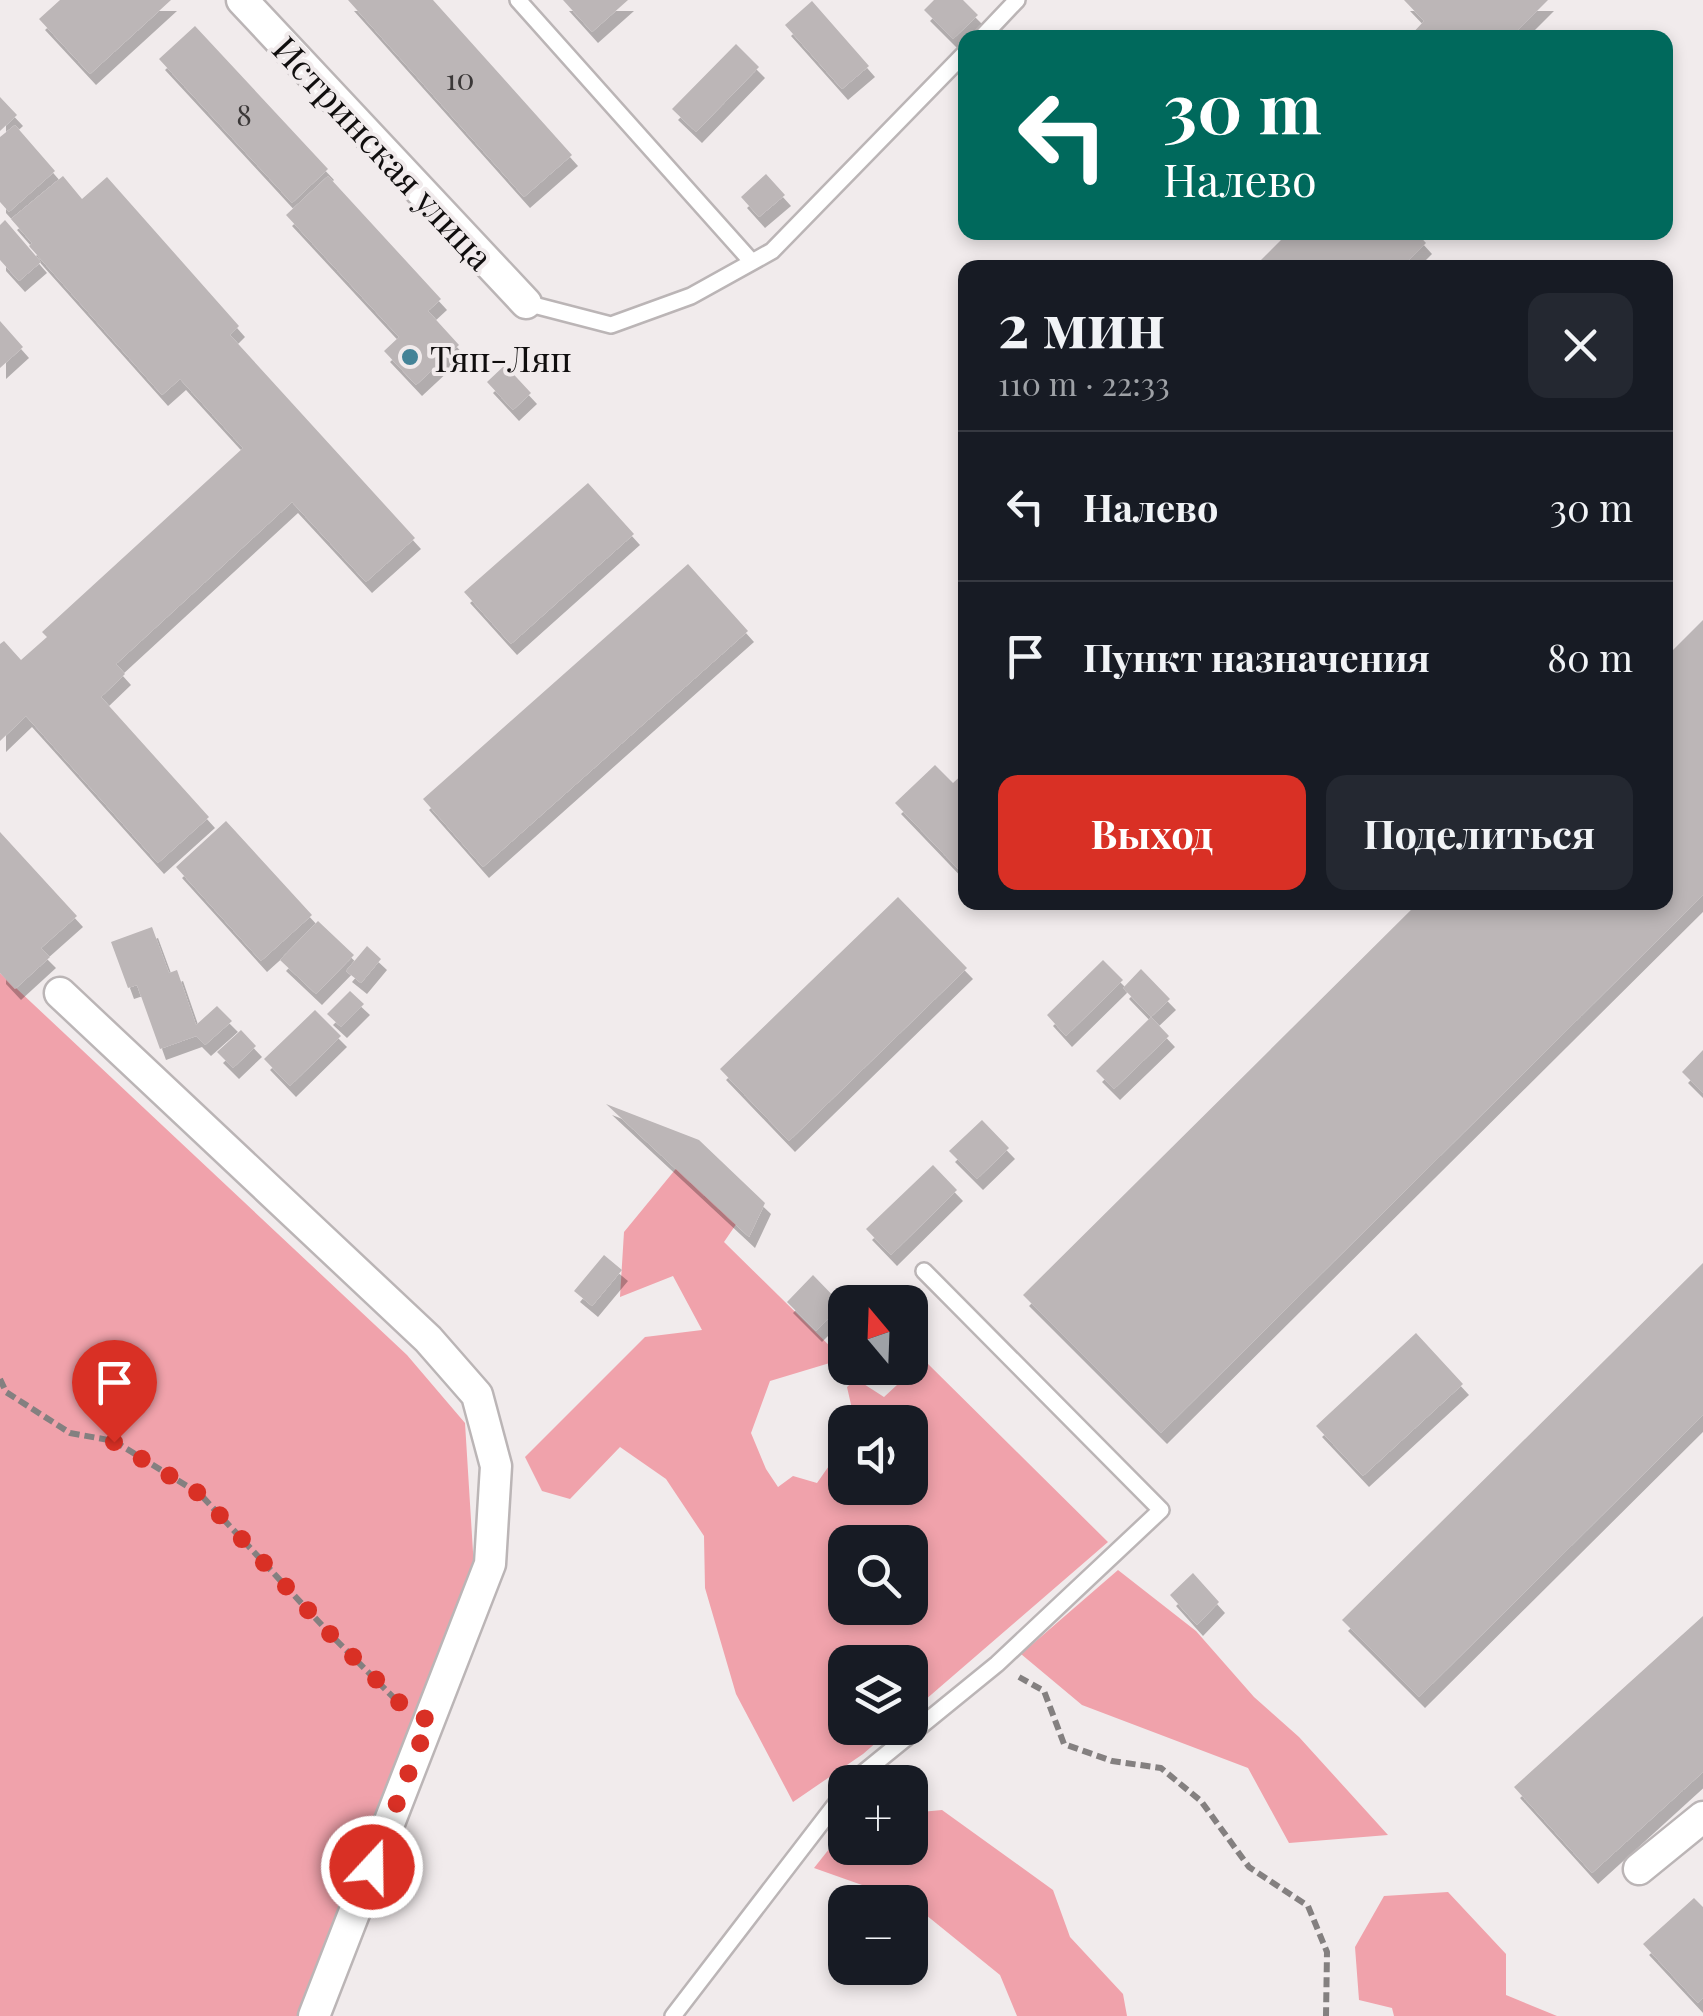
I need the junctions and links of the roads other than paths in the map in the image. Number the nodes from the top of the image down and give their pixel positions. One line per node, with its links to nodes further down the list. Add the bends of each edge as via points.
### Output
1 (242, 0): 7 (street, Истринская улица)
2 (518, 0): 6 (lane)
3 (1017, 0): 4 (lane)
4 (988, 30)
5 (958, 61): 6 (lane, via 772,251)
6 (752, 262): 7 (lane, via 691,296 612,324)
7 (526, 303)
8 (60, 993): 14 (street, via 428,1339 477,1395 496,1466 490,1564)
9 (924, 1271): 10 (lane, via 1161,1510 997,1664)
10 (873, 1765)
11 (828, 1814): 15 (lane)
12 (1703, 1817): 13 (street)
13 (1639, 1869)
14 (314, 2016)
15 (673, 2016)

